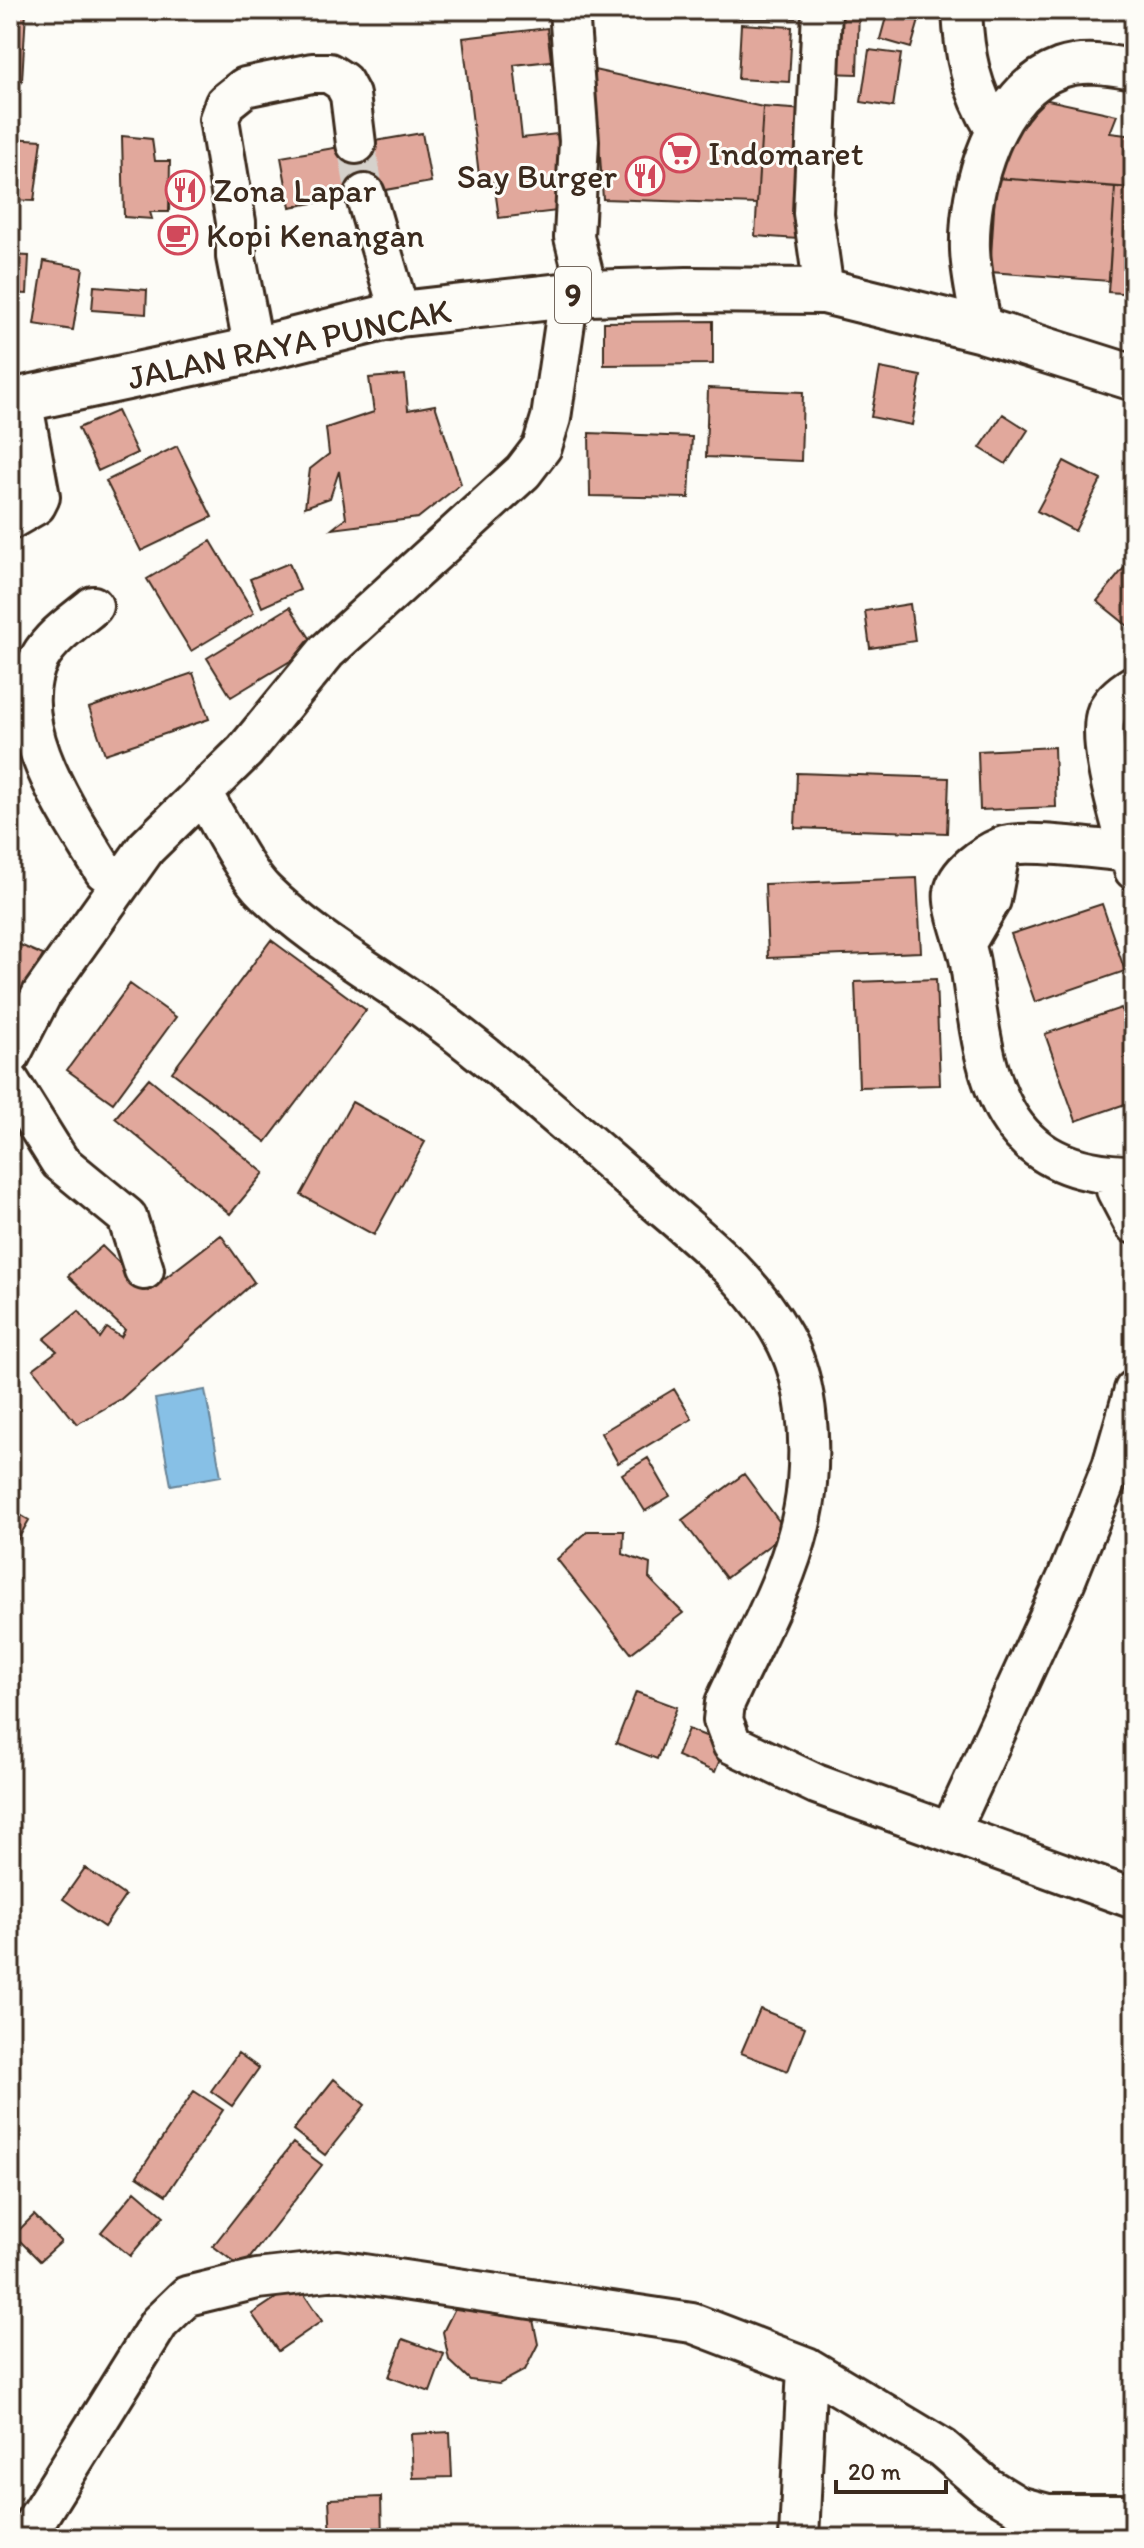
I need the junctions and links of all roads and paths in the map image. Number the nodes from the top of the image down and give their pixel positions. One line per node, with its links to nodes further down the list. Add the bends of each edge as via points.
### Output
1 (569, 10): 9 (street, via 579,141 574,237)
2 (822, 10): 8 (street, via 813,213)
3 (962, 10): 5 (street, via 968,72 977,101)
4 (1134, 69): 5 (street, via 1084,63 1061,68 1037,80)
5 (995, 129): 11 (street, via 984,160 970,250)
6 (356, 144): 12 (street, via 350,95 329,73 245,87 225,103 219,119)
7 (365, 194): 10 (street)
8 (824, 291): 9 (highway, JALAN RAYA PUNCAK / 9); 11 (highway, JALAN RAYA PUNCAK / 9)
9 (588, 293): 10 (highway, JALAN RAYA PUNCAK / 9); 18 (street, via 567,309 551,418 534,459 327,651)
10 (400, 314): 12 (highway, JALAN RAYA PUNCAK / 9)
11 (982, 330): 13 (highway, JALAN RAYA PUNCAK / 9)
12 (254, 350): 14 (highway, JALAN RAYA PUNCAK / 9)
13 (1134, 378)
14 (16, 401): 15 (street, via 40,497)
15 (10, 520)
16 (93, 606): 20 (street, via 41,657 32,680 34,734 70,816 104,871)
17 (1134, 685): 19 (street, via 1117,697 1105,724 1108,765)
18 (203, 795): 20 (street, via 146,848); 27 (street, via 263,891 552,1111 714,1252 784,1336 803,1394 807,1487 790,1558 725,1703 725,1731 732,1744 763,1761)
19 (1132, 861): 23 (street, via 1027,845 1001,847 969,869 953,896 967,941 983,1056 996,1096 1024,1136 1055,1161)
20 (125, 876): 21 (street, via 42,994)
21 (10, 1056)
22 (10, 1082): 25 (street, via 60,1162 127,1217)
23 (1125, 1175): 24 (street, via 1116,1190)
24 (1134, 1224)
25 (144, 1270)
26 (1134, 1390): 27 (street, via 1112,1466 1066,1580)
27 (950, 1832): 28 (street)
28 (1134, 1899)
29 (807, 2367): 30 (street, via 942,2448 1018,2506 1048,2514); 31 (street, via 677,2321 337,2270 257,2279 187,2296 159,2323); 32 (street)
30 (1134, 2514)
31 (23, 2522)
32 (799, 2538)

